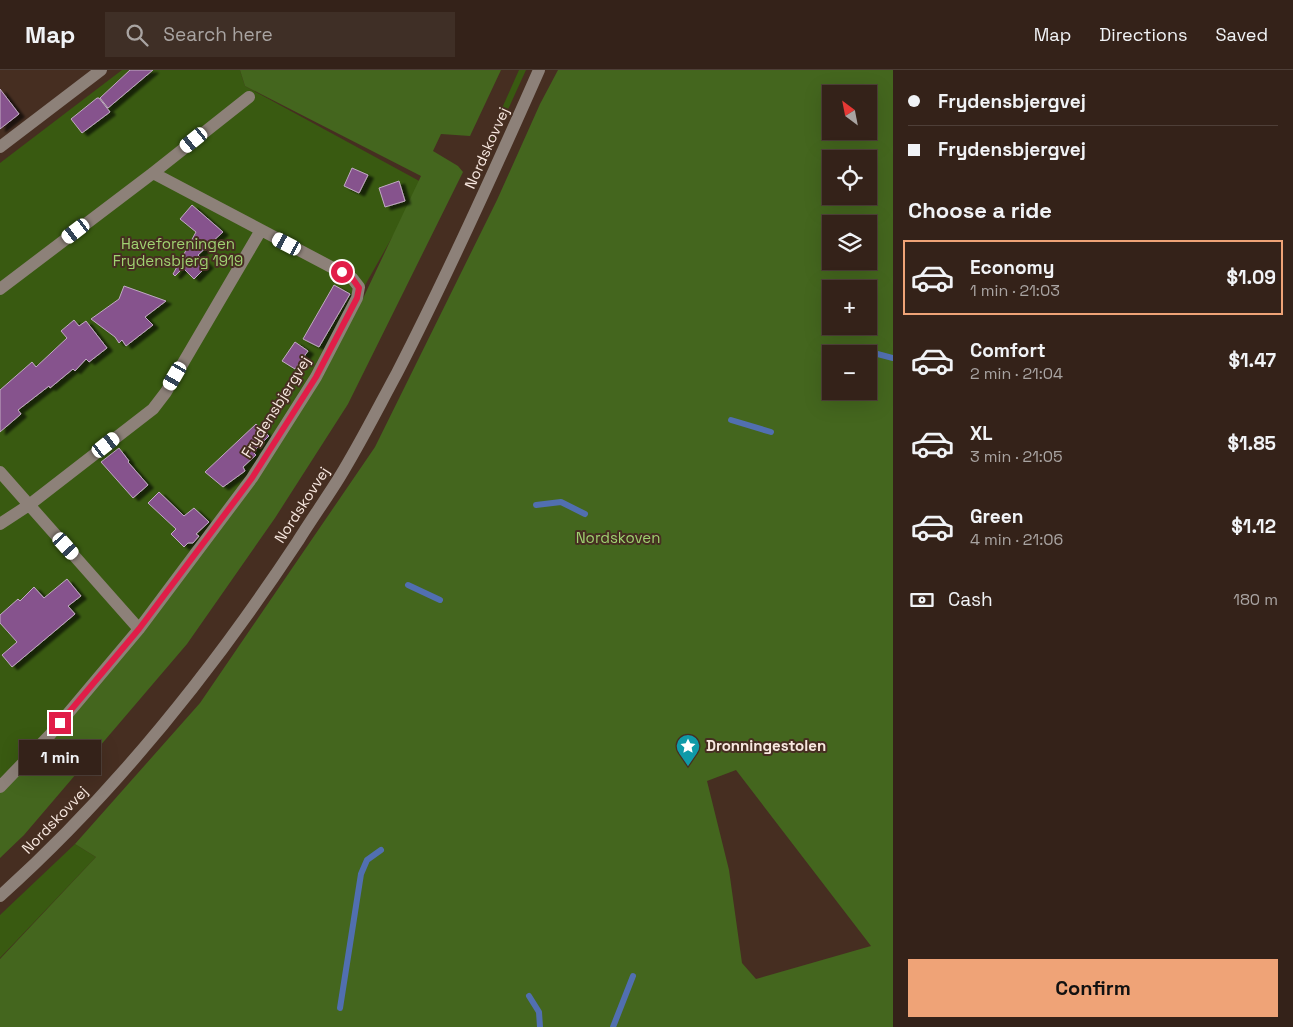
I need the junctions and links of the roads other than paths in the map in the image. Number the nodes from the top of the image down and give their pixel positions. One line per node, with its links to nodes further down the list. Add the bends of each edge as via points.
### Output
1 (101, 70): 4 (street)
2 (539, 70): 13 (street, Nordskovvej, via 457,254 339,478 223,649 166,721 104,793)
3 (249, 97): 5 (street)
4 (0, 147)
5 (153, 173): 6 (street, Frydensbjergvej); 7 (street)
6 (261, 230): 9 (street, via 153,409); 11 (street, Frydensbjergvej, via 352,278 359,288 357,298 316,377 252,478)
7 (0, 289)
8 (0, 472): 9 (street)
9 (28, 504): 10 (street); 11 (street)
10 (0, 524)
11 (139, 629): 12 (street, Frydensbjergvej, via 49,736)
12 (0, 787)
13 (0, 896)

